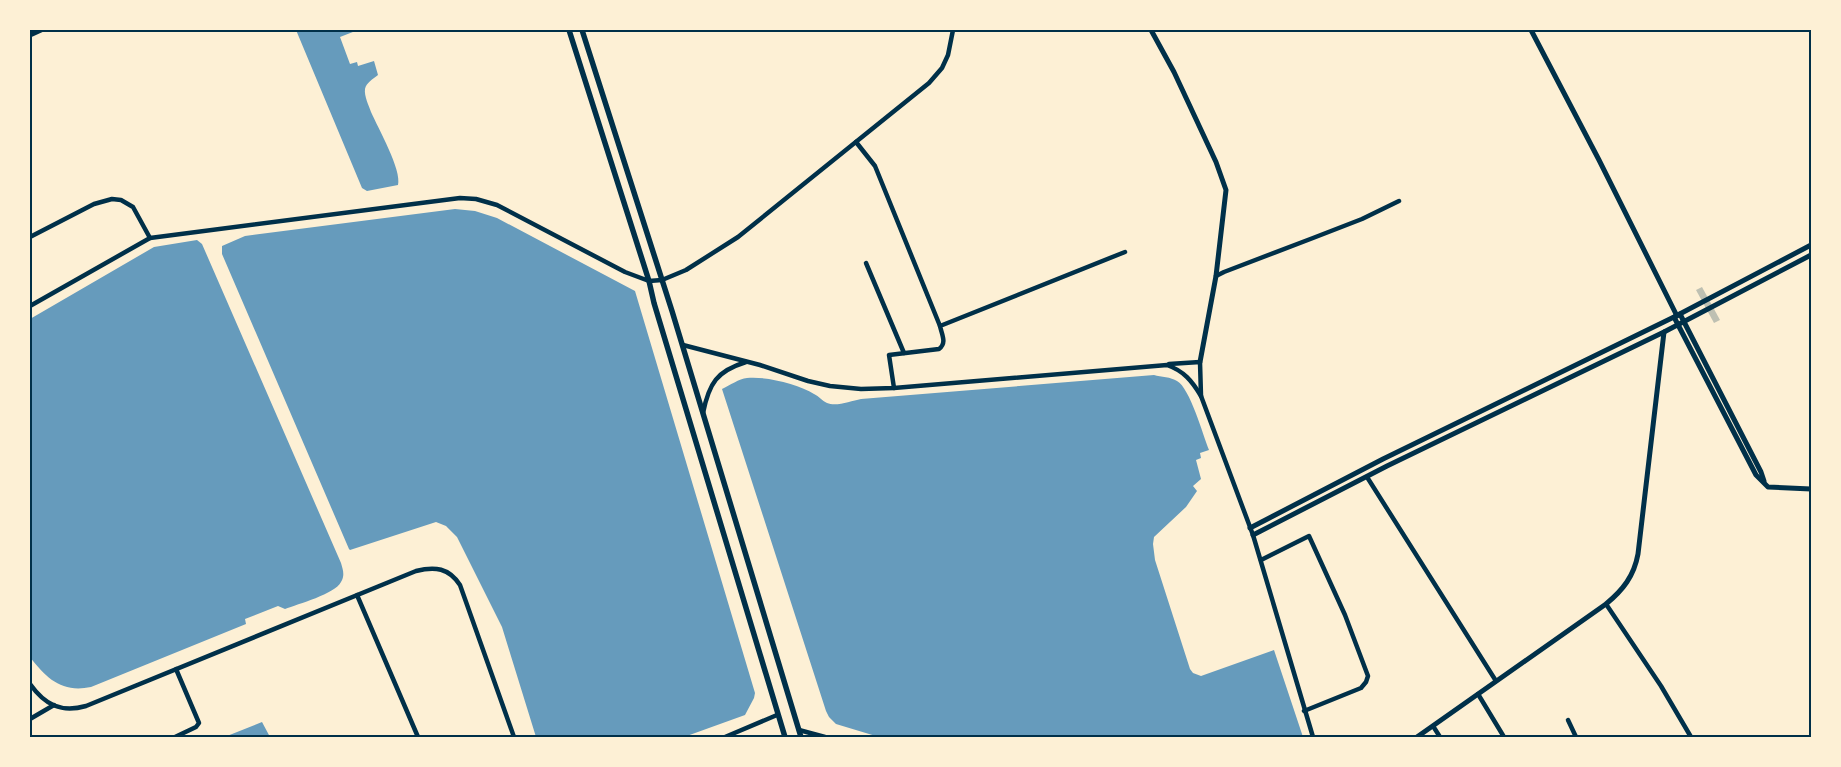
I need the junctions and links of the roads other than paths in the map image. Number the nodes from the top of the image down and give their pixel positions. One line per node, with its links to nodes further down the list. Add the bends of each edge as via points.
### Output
1 (41, 30): 7 (street)
2 (569, 30): 18 (main road)
3 (582, 30): 17 (main road)
4 (953, 30): 8 (street, via 948,55 937,75)
5 (1151, 30): 16 (street, via 1225,186)
6 (1531, 30): 20 (street)
7 (30, 35)
8 (856, 142): 17 (street, via 738,237 686,270); 22 (street, via 875,166)
9 (1399, 201): 16 (street)
10 (30, 237): 11 (street, via 94,204 112,199 133,207)
11 (150, 238): 18 (street, via 470,198 504,208 625,272); 19 (street)
12 (1811, 245): 20 (street)
13 (1125, 252): 22 (street)
14 (1811, 255): 21 (street)
15 (866, 263): 25 (street)
16 (1216, 276): 27 (street)
17 (662, 280): 18 (street); 24 (main road)
18 (649, 281): 45 (main road)
19 (30, 306)
20 (1677, 316): 21 (street); 34 (street, via 1383,459)
21 (1681, 324): 23 (street); 33 (street, via 1756,475 1774,488)
22 (940, 326): 25 (street, via 943,346)
23 (1664, 332): 32 (street); 38 (street, via 1636,563 1628,582)
24 (683, 345): 26 (street); 31 (main road)
25 (904, 353): 29 (street, via 889,355)
26 (748, 362): 29 (street, via 830,386); 31 (street, via 730,368 715,379 707,394)
27 (1200, 362): 28 (street); 30 (street)
28 (1167, 364): 29 (street); 30 (street, via 1185,374)
29 (894, 388)
30 (1201, 396): 34 (street)
31 (703, 413): 49 (main road)
32 (1367, 477): 35 (street); 40 (street)
33 (1811, 489)
34 (1250, 528): 35 (street)
35 (1253, 535): 36 (street)
36 (1261, 560): 44 (street); 44 (street, via 1309,536 1368,676 1361,688)
37 (357, 595): 39 (street); 51 (street); 52 (street, via 427,568 442,569 454,577 463,592)
38 (1606, 604): 40 (street); 62 (street)
39 (176, 669): 43 (street, via 80,708 66,709); 50 (street, via 199,724)
40 (1496, 682): 42 (street)
41 (30, 684): 43 (street, via 40,697)
42 (1478, 694): 48 (street); 60 (street)
43 (54, 705): 46 (street)
44 (1304, 711): 57 (street)
45 (777, 715): 53 (street); 54 (main road)
46 (30, 719)
47 (1568, 720): 61 (street)
48 (1433, 726): 58 (street); 59 (street)
49 (799, 730): 55 (main road); 56 (street)
50 (175, 737)
51 (418, 737)
52 (514, 737)
53 (725, 737)
54 (785, 737)
55 (801, 737)
56 (825, 737)
57 (1313, 737)
58 (1417, 737)
59 (1440, 737)
60 (1504, 737)
61 (1576, 737)
62 (1691, 737)

